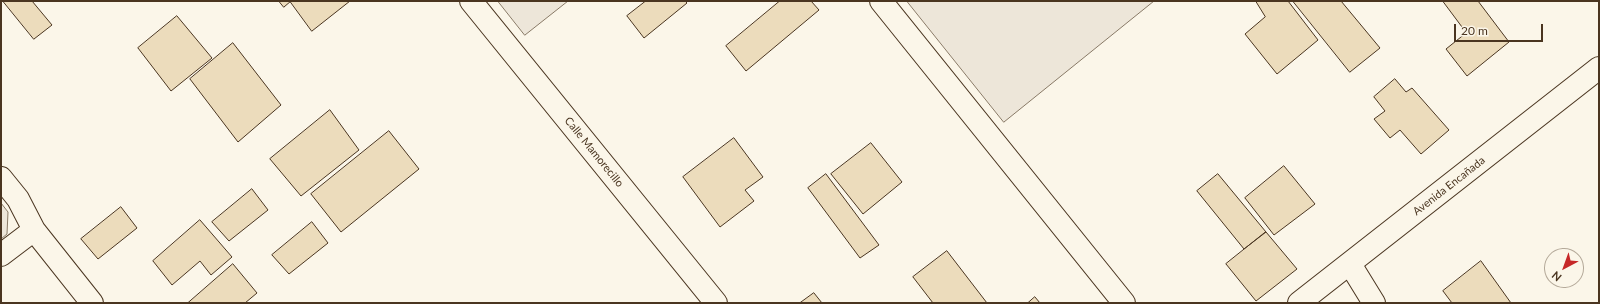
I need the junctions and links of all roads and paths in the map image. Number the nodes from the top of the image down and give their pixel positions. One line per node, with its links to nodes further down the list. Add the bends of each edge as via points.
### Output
1 (471, 1): 9 (street, Calle Mamorecillo)
2 (881, 1): 10 (street)
3 (1599, 68): 7 (street, Avenida Encañada)
4 (1, 178): 5 (street, via 18,199)
5 (34, 230): 6 (street); 8 (street)
6 (1, 255)
7 (1350, 264): 11 (street, Avenida Encañada); 12 (street)
8 (92, 303)
9 (716, 303)
10 (1124, 303)
11 (1299, 303)
12 (1374, 303)

